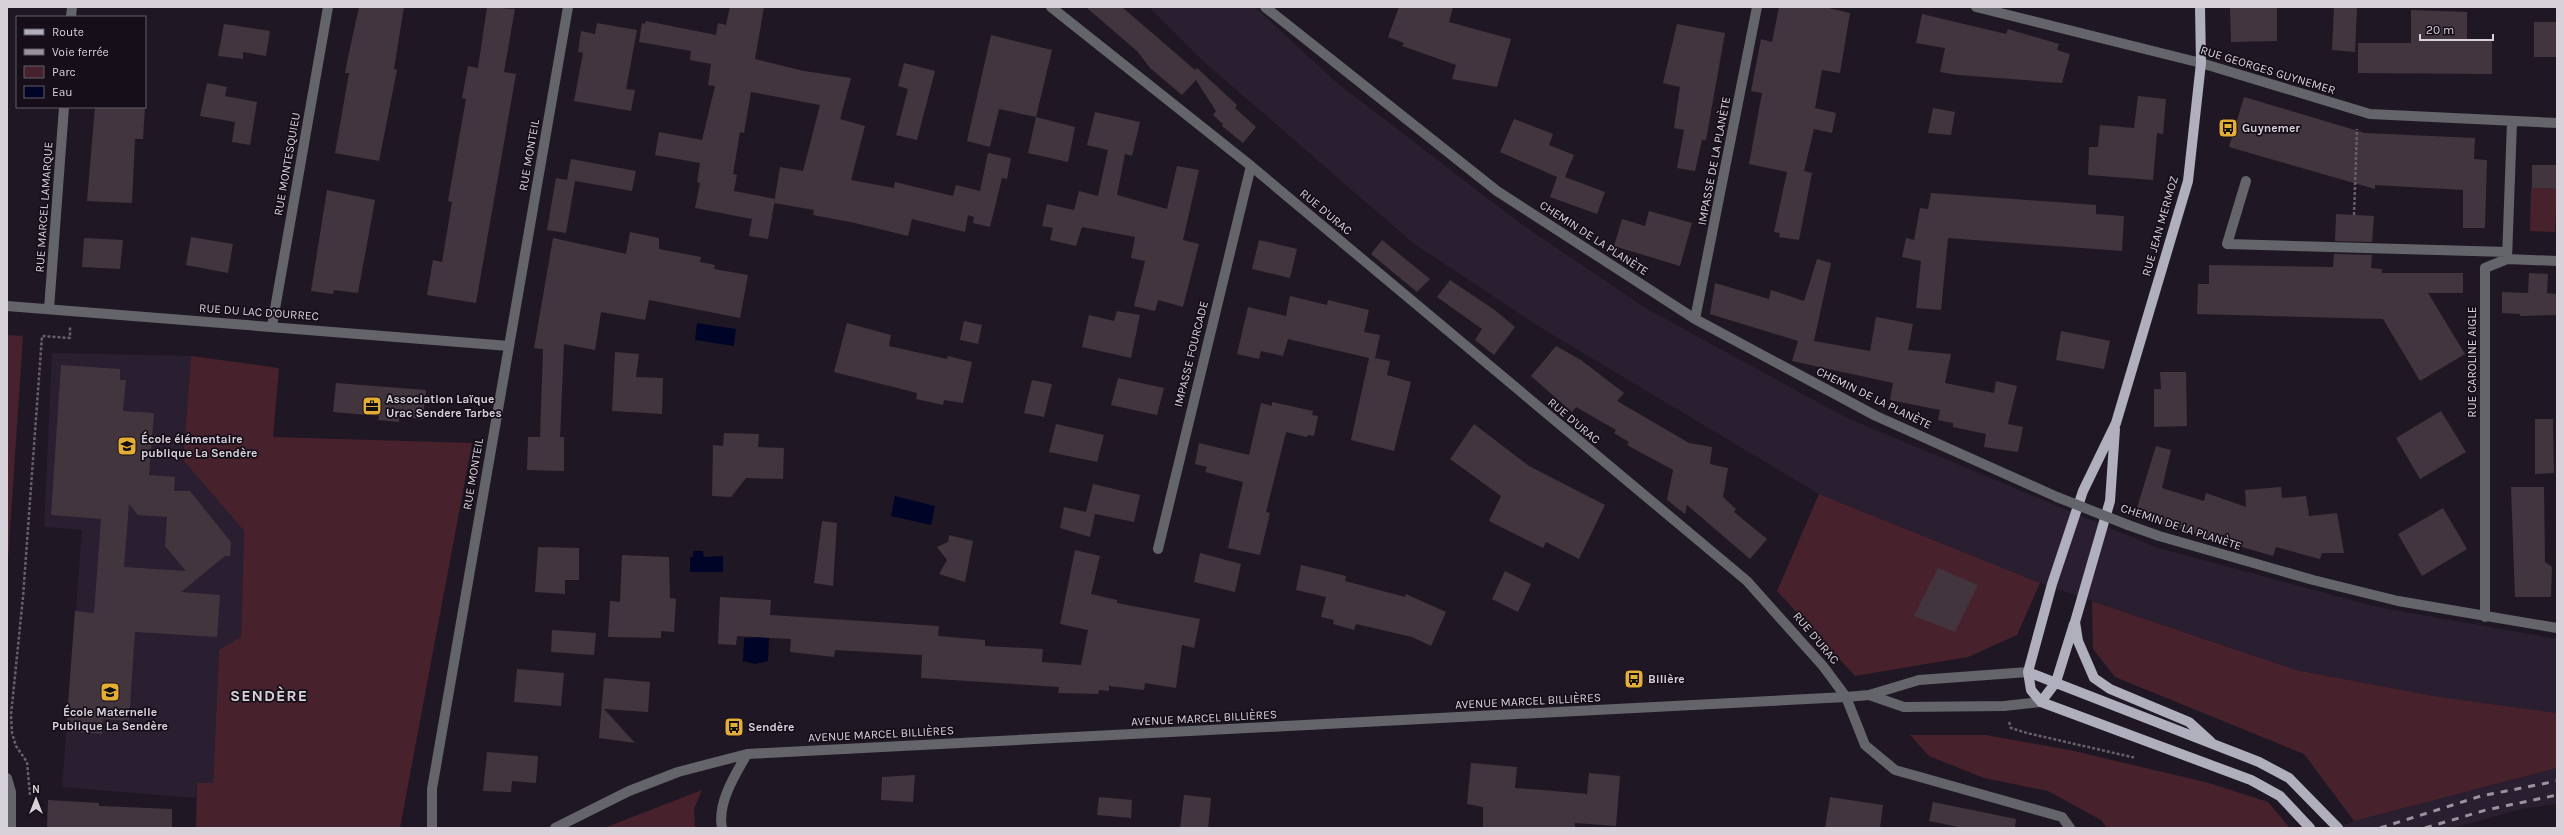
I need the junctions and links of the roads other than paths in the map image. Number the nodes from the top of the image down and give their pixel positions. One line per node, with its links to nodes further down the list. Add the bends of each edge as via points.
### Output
1 (328, 7): 19 (street, RUE MONTESQUIEU)
2 (568, 7): 20 (street, RUE MONTEIL)
3 (1051, 7): 12 (street, RUE D'URAC)
4 (1266, 7): 18 (street, CHEMIN DE LA PLANÈTE, via 1497,191)
5 (1757, 7): 18 (street, IMPASSE DE LA PLANÈTE)
6 (1976, 7): 8 (street, RUE GEORGES GUYNEMER)
7 (2200, 7): 8 (main road, RUE JEAN MERMOZ)
8 (2201, 63): 10 (street, RUE GEORGES GUYNEMER, via 2370,114); 21 (main road, RUE JEAN MERMOZ, via 2188,181)
9 (64, 108): 17 (street, RUE MARCEL LAMARQUE)
10 (2512, 122): 11 (street, RUE GEORGES GUYNEMER); 14 (street)
11 (2557, 123)
12 (1250, 166): 22 (street, IMPASSE FOURCADE); 29 (street, RUE D'URAC, via 1747,581 1823,666)
13 (2246, 181): 14 (street, via 2227,244)
14 (2507, 256): 15 (street); 23 (street, RUE CAROLINE AIGLE, via 2485,268)
15 (2557, 261)
16 (7, 306): 17 (street, RUE DU LAC D'OURREC)
17 (49, 309): 19 (street, RUE DU LAC D'OURREC)
18 (1696, 319): 23 (street, CHEMIN DE LA PLANÈTE, bridge, via 1876,416 2057,497 2128,525 2313,580 2398,601)
19 (272, 326): 20 (street, RUE DU LAC D'OURREC)
20 (509, 346): 35 (street, RUE MONTEIL, via 432,790)
21 (2116, 422): 24 (main road, via 2110,501); 26 (main road, via 2083,491 2052,584)
22 (1158, 549)
23 (2485, 618): 25 (street, CHEMIN DE LA PLANÈTE)
24 (2075, 622): 27 (main road); 31 (main road, via 2078,641 2094,678 2110,689 2189,722)
25 (2557, 628)
26 (2028, 672): 27 (main road); 28 (street, AVENUE MARCEL BILLIÈRES, via 1919,680); 30 (main road, via 2031,690)
27 (2056, 682): 30 (main road); 31 (main road)
28 (1869, 695): 29 (street, AVENUE MARCEL BILLIÈRES); 30 (street, AVENUE MARCEL BILLIÈRES, via 1904,707 2004,706)
29 (1846, 697): 32 (street, AVENUE MARCEL BILLIÈRES); 38 (street, RUE D'URAC, via 1865,745 1895,770 2062,817)
30 (2041, 702): 39 (main road, via 2251,780 2280,796)
31 (2211, 742): 40 (main road, via 2259,762 2288,778)
32 (747, 754): 36 (street, AVENUE MARCEL BILLIÈRES, via 678,772 629,791); 37 (street, via 729,784 720,821)
33 (7, 778): 34 (street, via 11,792)
34 (11, 828)
35 (432, 828)
36 (555, 828)
37 (722, 828)
38 (2070, 828)
39 (2310, 828)
40 (2338, 828)

